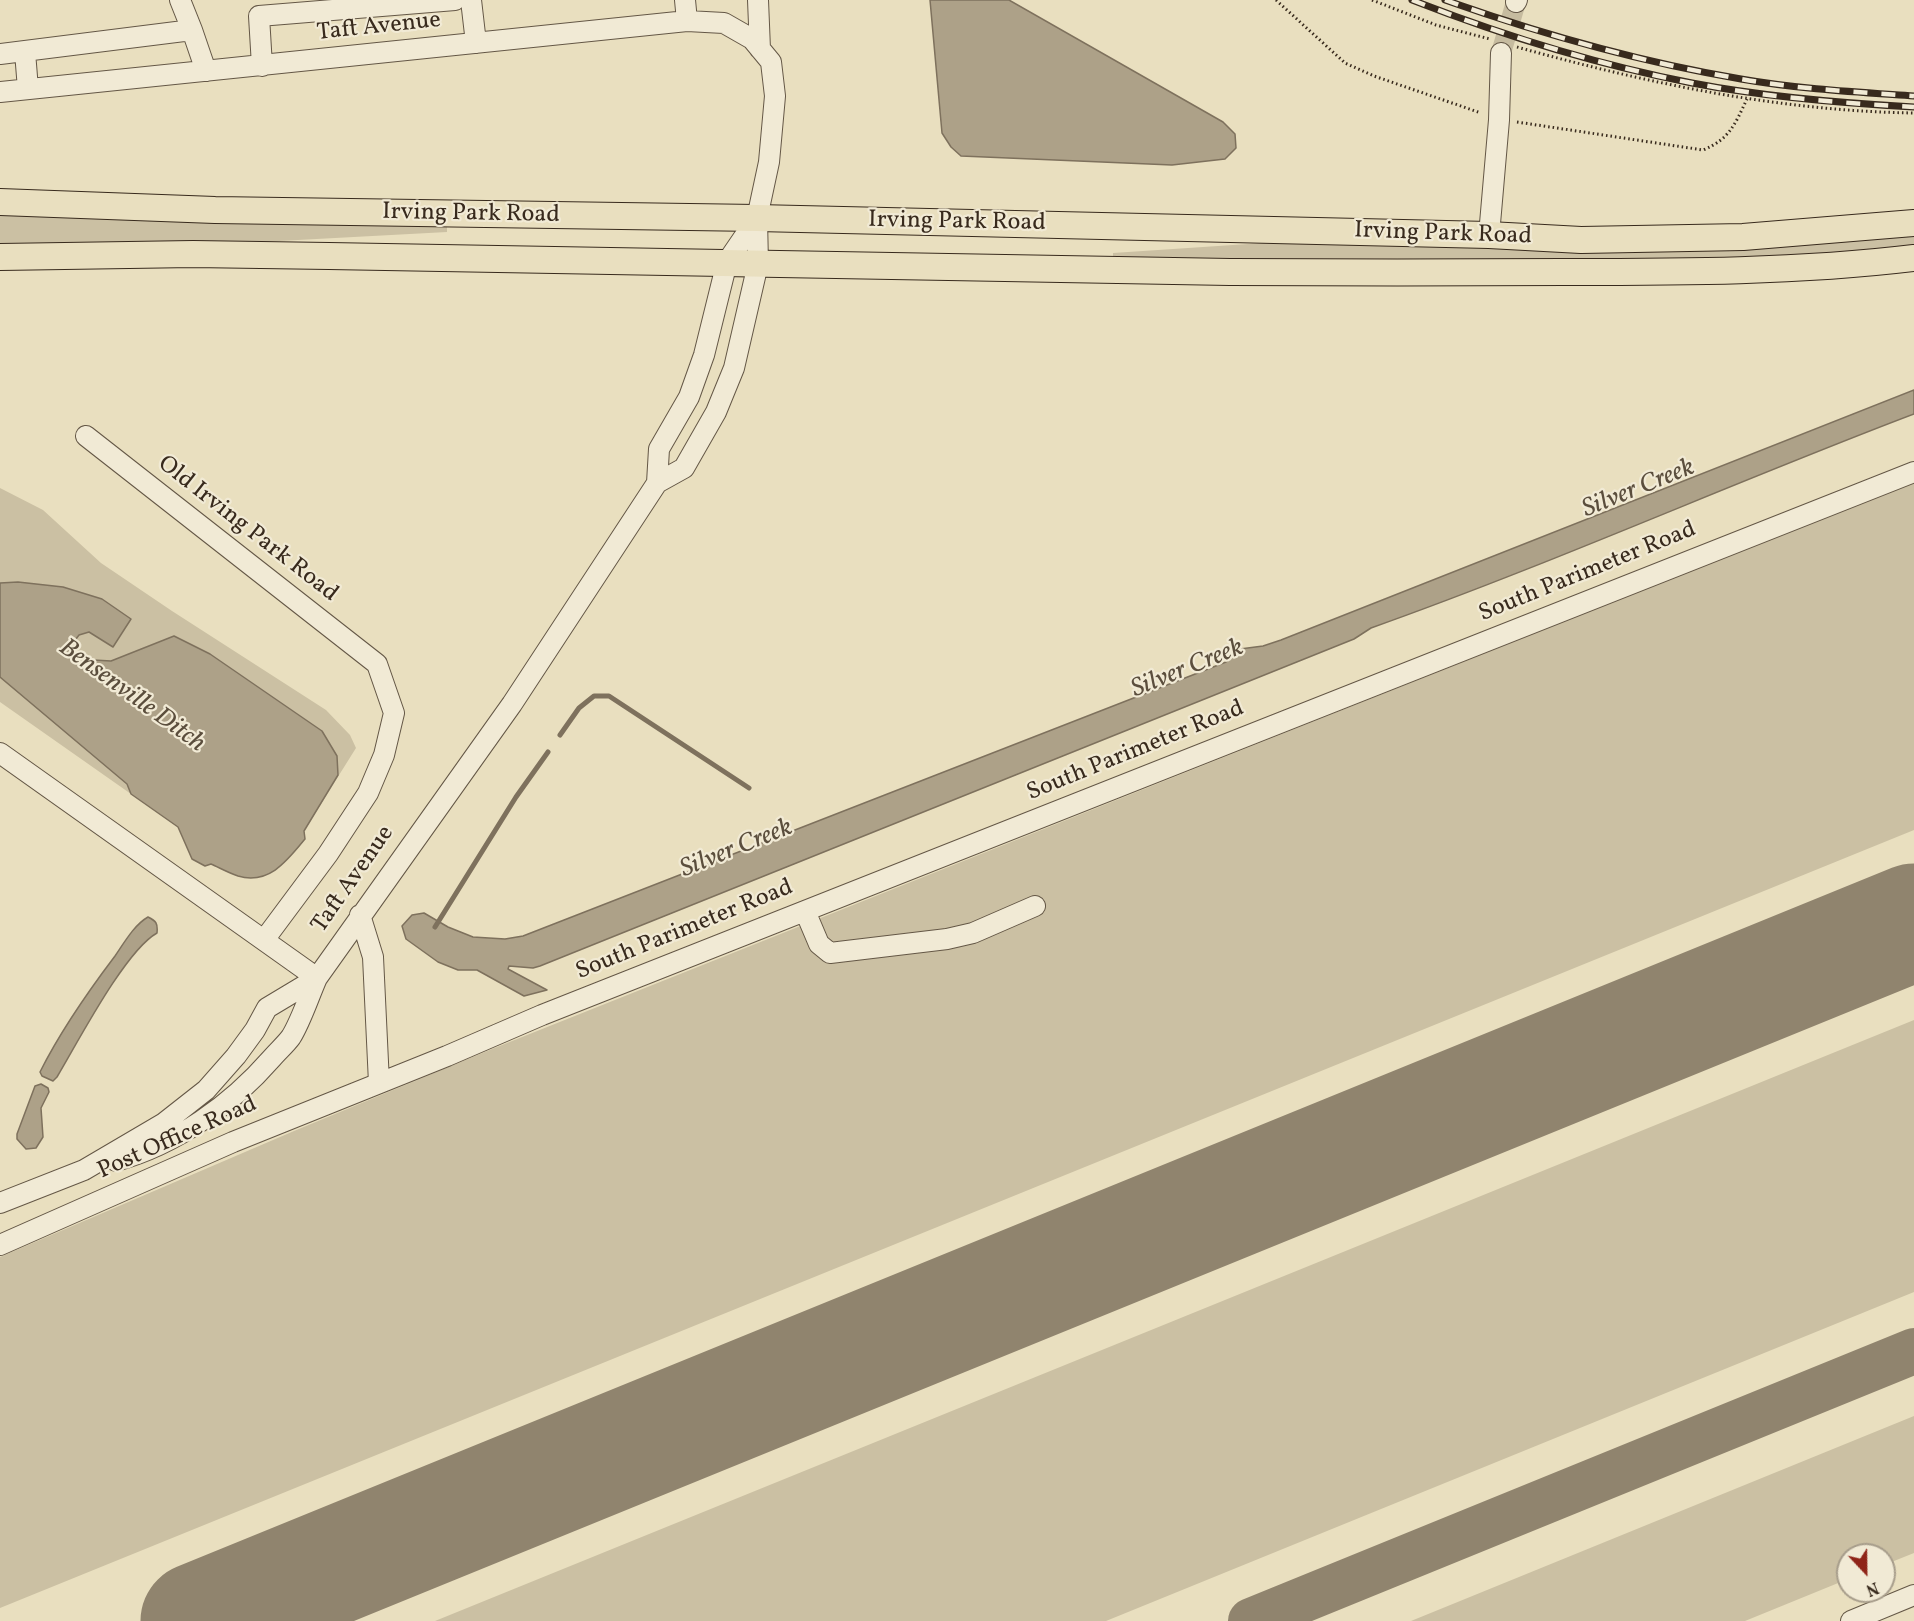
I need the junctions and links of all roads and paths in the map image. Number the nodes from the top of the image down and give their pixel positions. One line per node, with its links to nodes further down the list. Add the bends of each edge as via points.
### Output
1 (180, 0): 9 (street)
2 (455, 0): 15 (street, via 260,15)
3 (471, 0): 10 (street)
4 (686, 0): 8 (street)
5 (758, 0): 12 (street)
6 (1276, 0): 21 (path, via 1345,63)
7 (1372, 0): 11 (path)
8 (687, 21): 10 (street, Taft Avenue); 12 (street, Taft Avenue, via 724,23 752,39)
9 (192, 30): 13 (street); 16 (street)
10 (476, 43): 15 (street, Taft Avenue)
11 (1503, 47): 19 (path); 21 (street)
12 (760, 49): 23 (street, Taft Avenue, via 771,62 775,96 770,162)
13 (25, 52): 14 (street); 17 (street)
14 (0, 54)
15 (262, 66): 16 (street, Taft Avenue)
16 (206, 71): 17 (street, Taft Avenue)
17 (28, 89): 18 (street, Taft Avenue)
18 (0, 92)
19 (1747, 99): 20 (path, via 1863,112); 21 (path, via 1732,129 1719,144 1703,150)
20 (1914, 113)
21 (1499, 120): 25 (street)
22 (0, 202): 23 (main road, Irving Park Road, via 365,214)
23 (757, 218): 25 (main road, Irving Park Road); 28 (street, Taft Avenue); 29 (street, Taft Avenue)
24 (1914, 223): 25 (main road, Irving Park Road, via 1743,237 1581,240)
25 (1489, 235)
26 (0, 257): 28 (main road, Irving Park Road, via 216,254)
27 (1914, 258): 29 (main road, Irving Park Road, via 1828,267 1656,272 1241,272)
28 (727, 262): 29 (main road, Irving Park Road); 32 (street, Taft Avenue, via 689,398 659,449)
29 (758, 264): 32 (street, Taft Avenue, via 734,368 716,412 684,468)
30 (86, 436): 37 (street, Old Irving Park Road, via 377,664 394,713 384,755 368,793)
31 (1914, 472): 35 (street, South Parimeter Road)
32 (657, 483): 36 (street, Taft Avenue, via 512,704)
33 (0, 753): 37 (street)
34 (1035, 906): 35 (street, via 973,933 947,939 830,952 819,944)
35 (805, 911): 39 (street, South Parimeter Road)
36 (360, 915): 38 (street, Taft Avenue); 39 (street, via 373,957)
37 (264, 940): 38 (street)
38 (316, 978): 40 (street, Taft Avenue, via 267,1008 255,1030 206,1090 164,1124); 40 (street, via 291,1036 238,1092 170,1140 131,1157)
39 (379, 1083): 42 (street, Post Office Road, via 233,1142)
40 (84, 1170): 41 (street, Taft Avenue)
41 (0, 1203)
42 (0, 1245)
43 (1914, 1595): 44 (street)
44 (1851, 1621)

